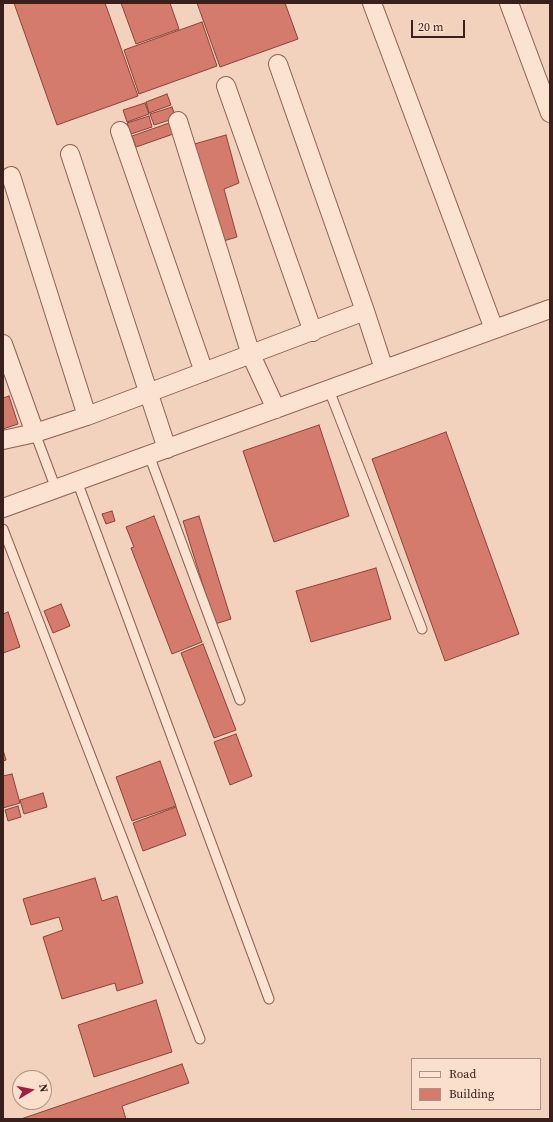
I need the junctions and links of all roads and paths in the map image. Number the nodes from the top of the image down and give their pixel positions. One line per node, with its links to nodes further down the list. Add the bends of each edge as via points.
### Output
1 (372, 3): 12 (street)
2 (509, 3): 5 (street)
3 (278, 64): 11 (street)
4 (226, 86): 13 (street)
5 (550, 113)
6 (178, 121): 15 (street)
7 (120, 131): 17 (street)
8 (70, 154): 19 (street)
9 (11, 176): 21 (street)
10 (550, 309): 12 (street)
11 (365, 311): 13 (street); 16 (street)
12 (494, 329): 16 (street)
13 (313, 332): 15 (street)
14 (3, 344): 22 (street)
15 (251, 355): 17 (street); 20 (street)
16 (384, 369): 18 (street)
17 (204, 372): 19 (street)
18 (329, 390): 20 (street); 30 (lane)
19 (147, 394): 21 (street); 24 (street)
20 (276, 409): 24 (street)
21 (87, 416): 22 (street)
22 (36, 433): 23 (street); 27 (lane)
23 (3, 440)
24 (167, 449): 25 (street)
25 (149, 455): 26 (street); 31 (lane)
26 (77, 481): 27 (street); 32 (lane)
27 (56, 489): 28 (street)
28 (3, 508)
29 (3, 529): 33 (lane)
30 (422, 629)
31 (240, 700)
32 (269, 999)
33 (200, 1039)

